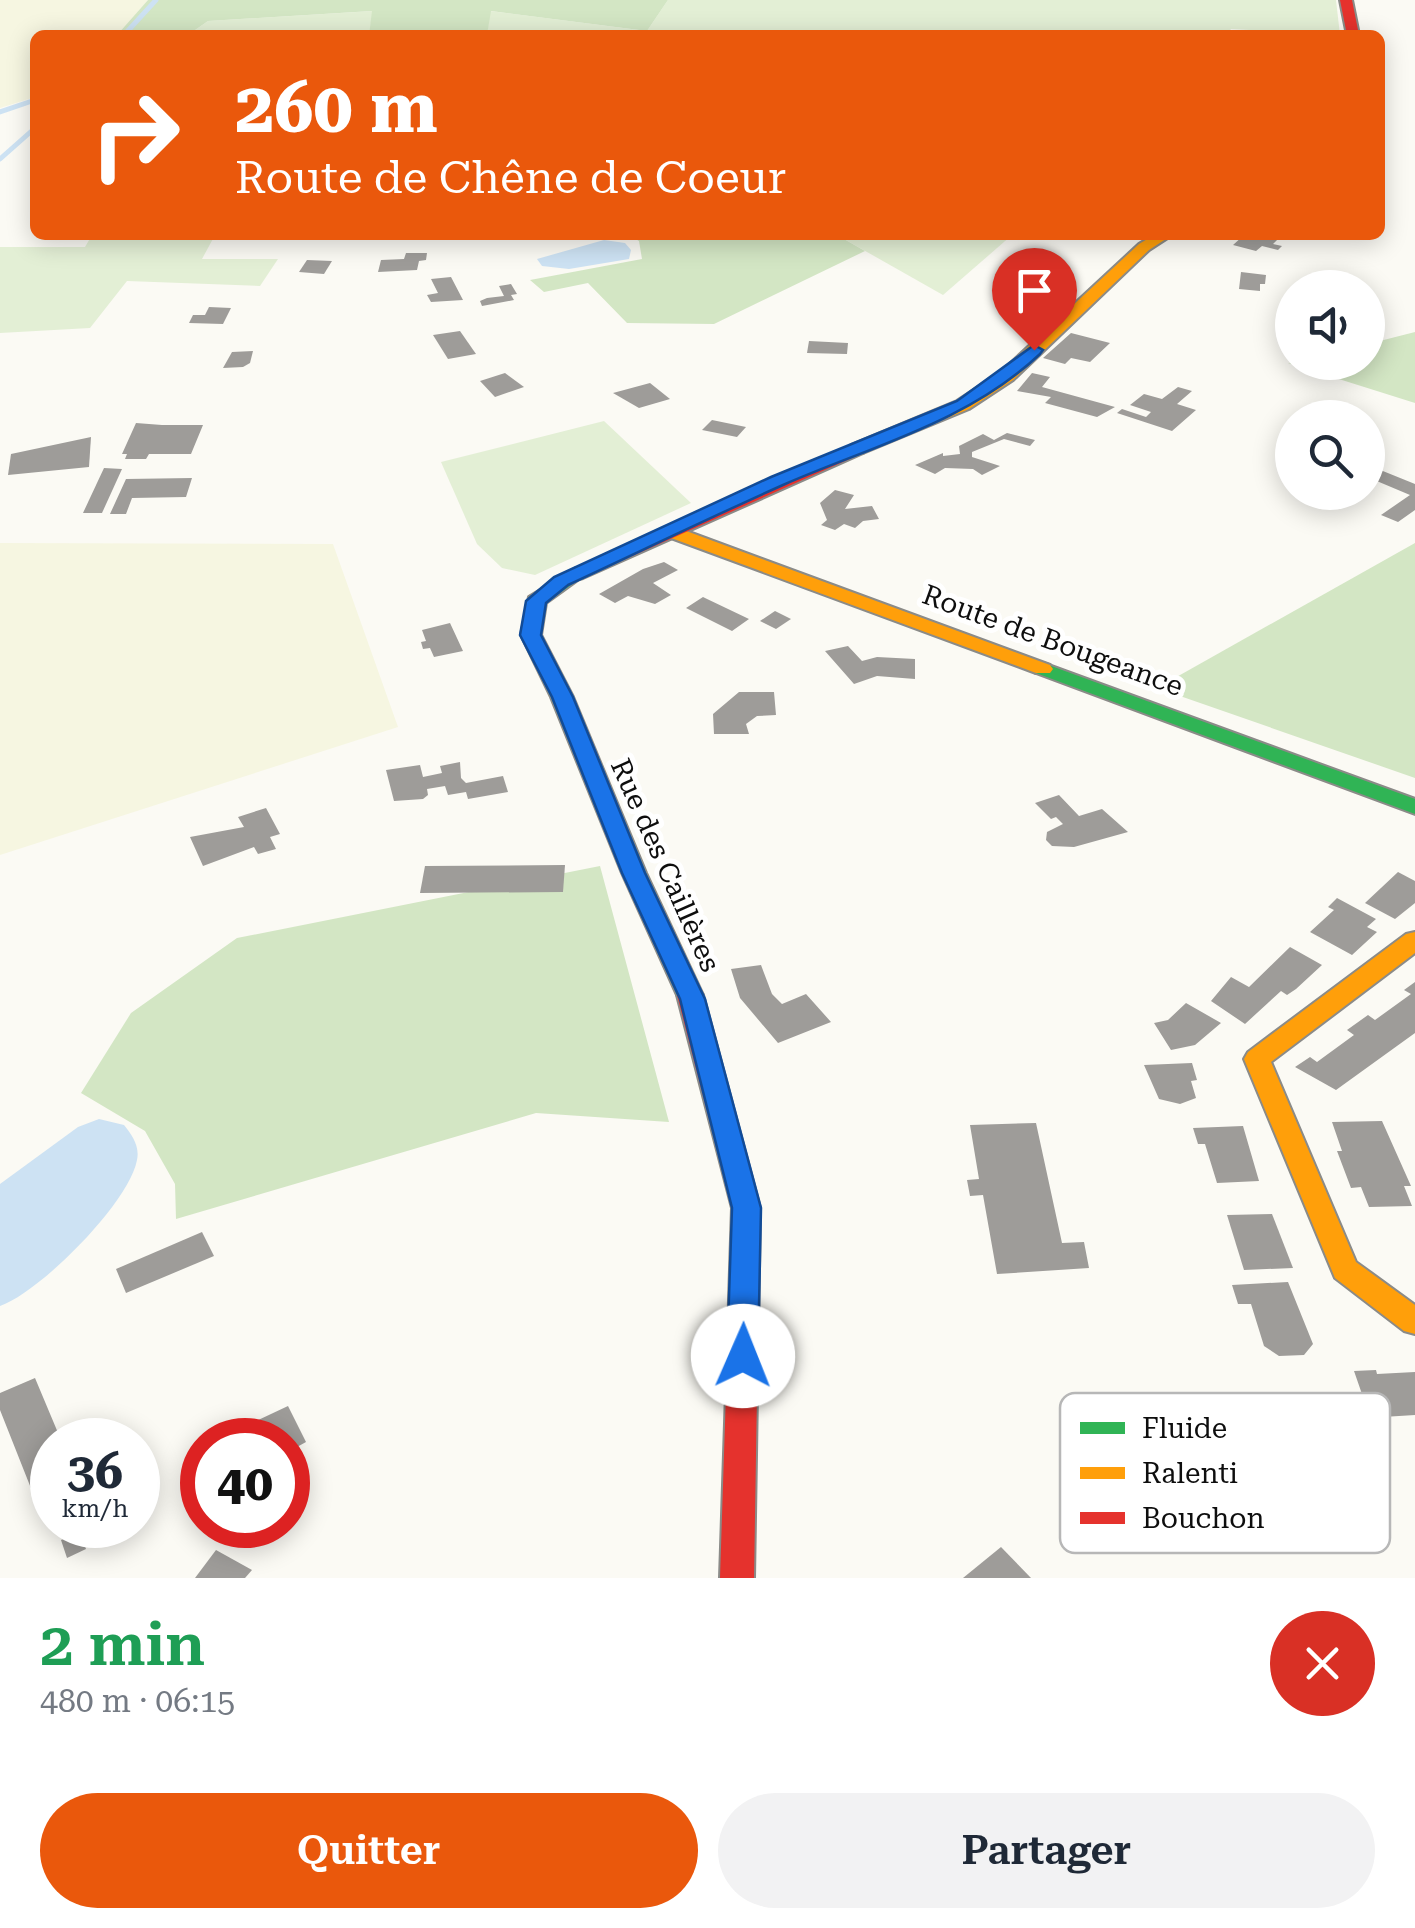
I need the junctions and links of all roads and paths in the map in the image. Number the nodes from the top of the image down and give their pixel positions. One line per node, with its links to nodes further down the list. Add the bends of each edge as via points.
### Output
1 (1346, 0): 2 (street)
2 (1352, 30)
3 (1156, 240): 4 (street, via 1007,376 963,404)
4 (670, 532): 5 (street, Route de Bougeance); 8 (street, Rue des Caillères, via 561,581 536,601 530,635 692,999 746,1208)
5 (1415, 807)
6 (1415, 940): 7 (street, via 1258,1059 1346,1270)
7 (1415, 1322)
8 (737, 1578)

